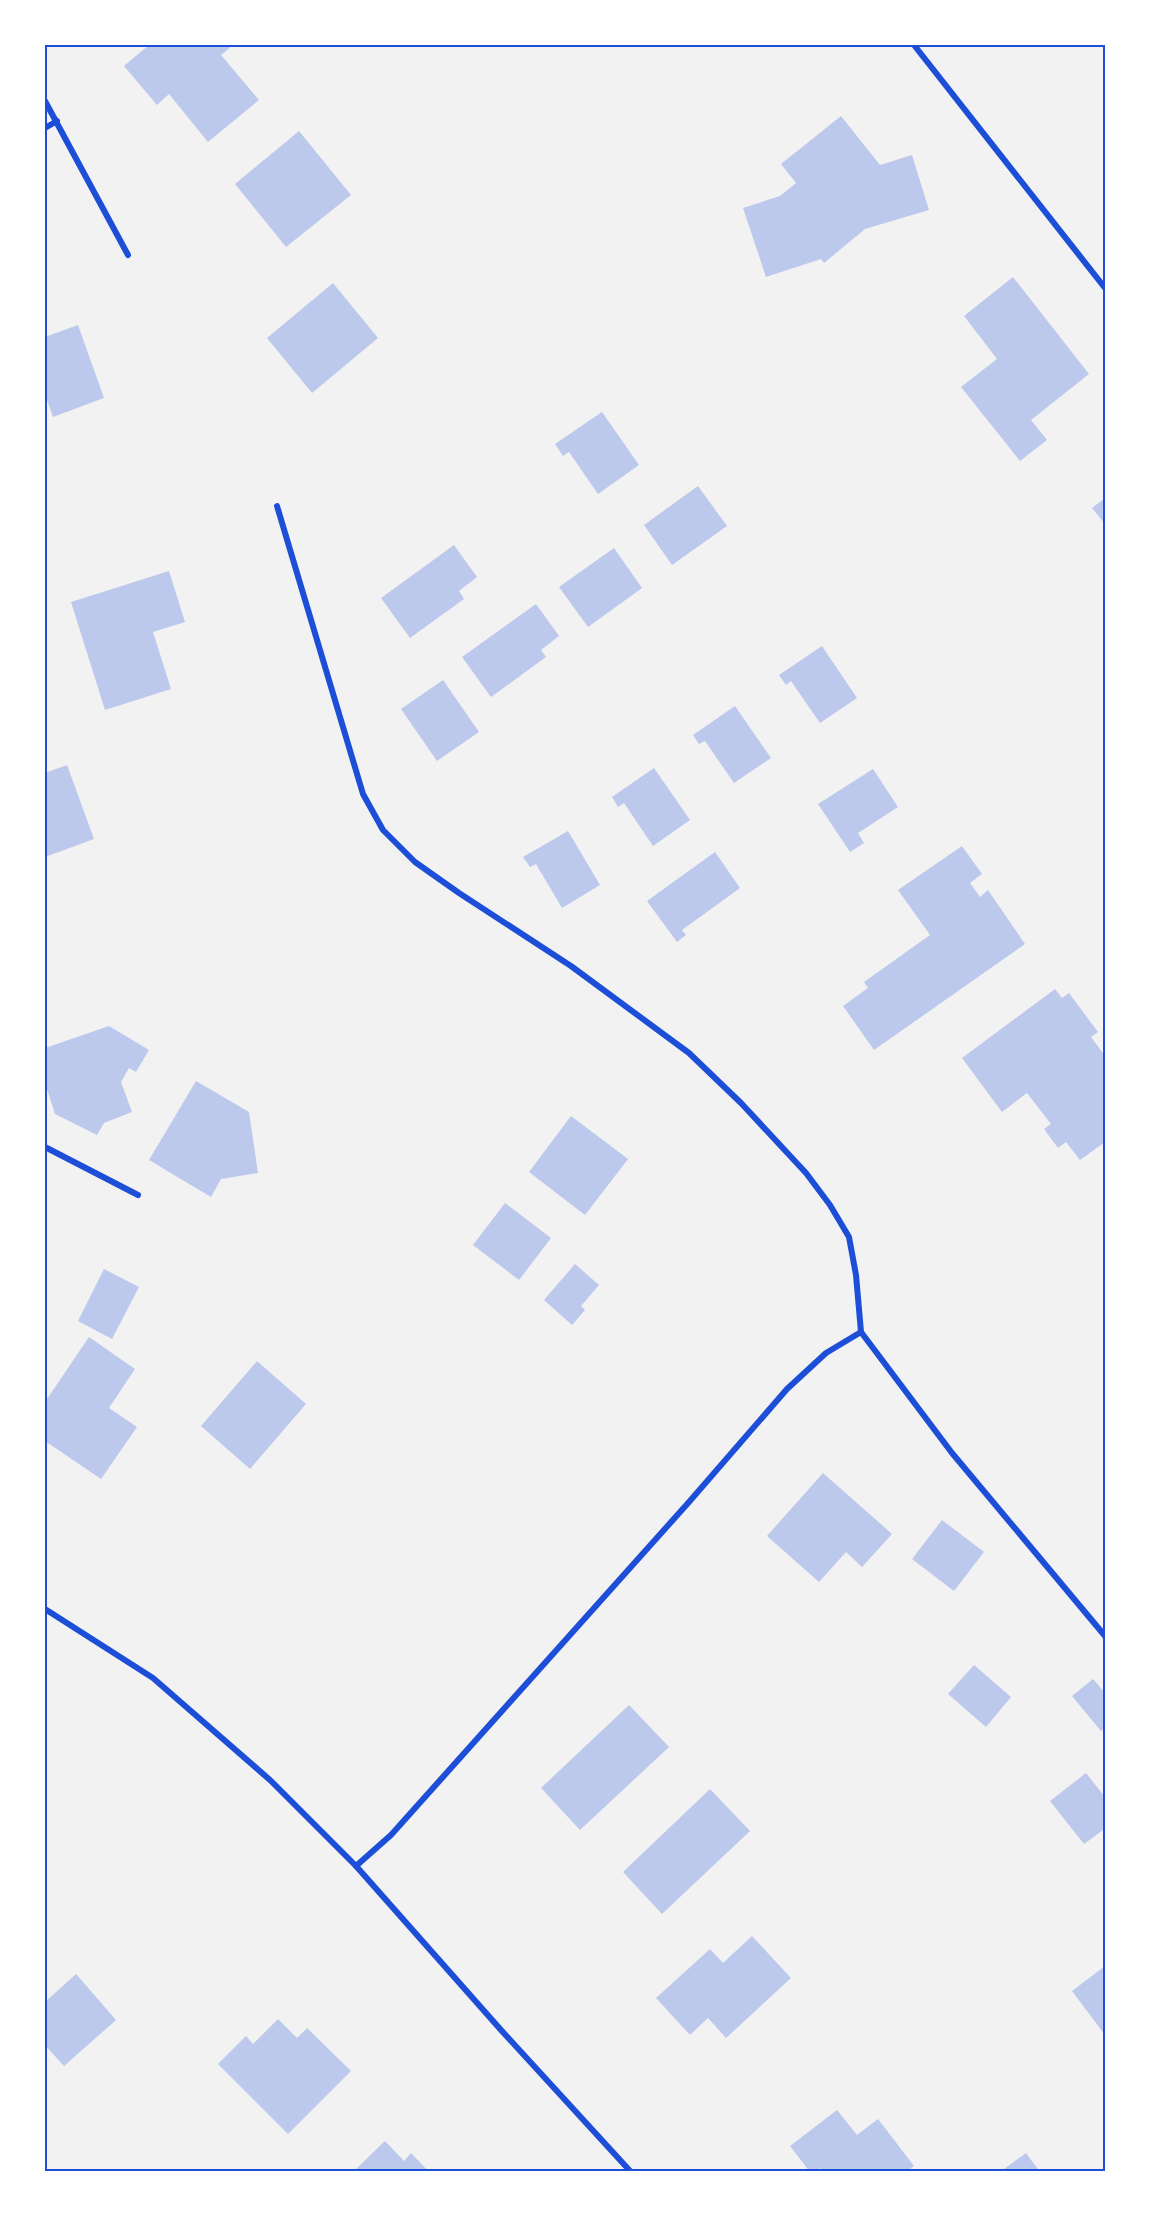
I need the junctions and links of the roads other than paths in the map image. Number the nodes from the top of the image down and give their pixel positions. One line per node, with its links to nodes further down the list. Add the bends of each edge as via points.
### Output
1 (914, 45): 6 (street)
2 (45, 101): 3 (street)
3 (57, 121): 4 (street); 5 (street)
4 (45, 128)
5 (128, 255)
6 (1105, 288)
7 (277, 506): 10 (street, via 363,794 383,831 415,862 459,894 647,1019 741,1103 806,1173 849,1237)
8 (45, 1147): 9 (street)
9 (138, 1195)
10 (861, 1332): 12 (street, via 952,1453); 13 (street, via 826,1353 787,1389 399,1826)
11 (45, 1608): 13 (street, via 153,1678 270,1780)
12 (1105, 1636)
13 (356, 1866): 14 (street)
14 (631, 2172)

